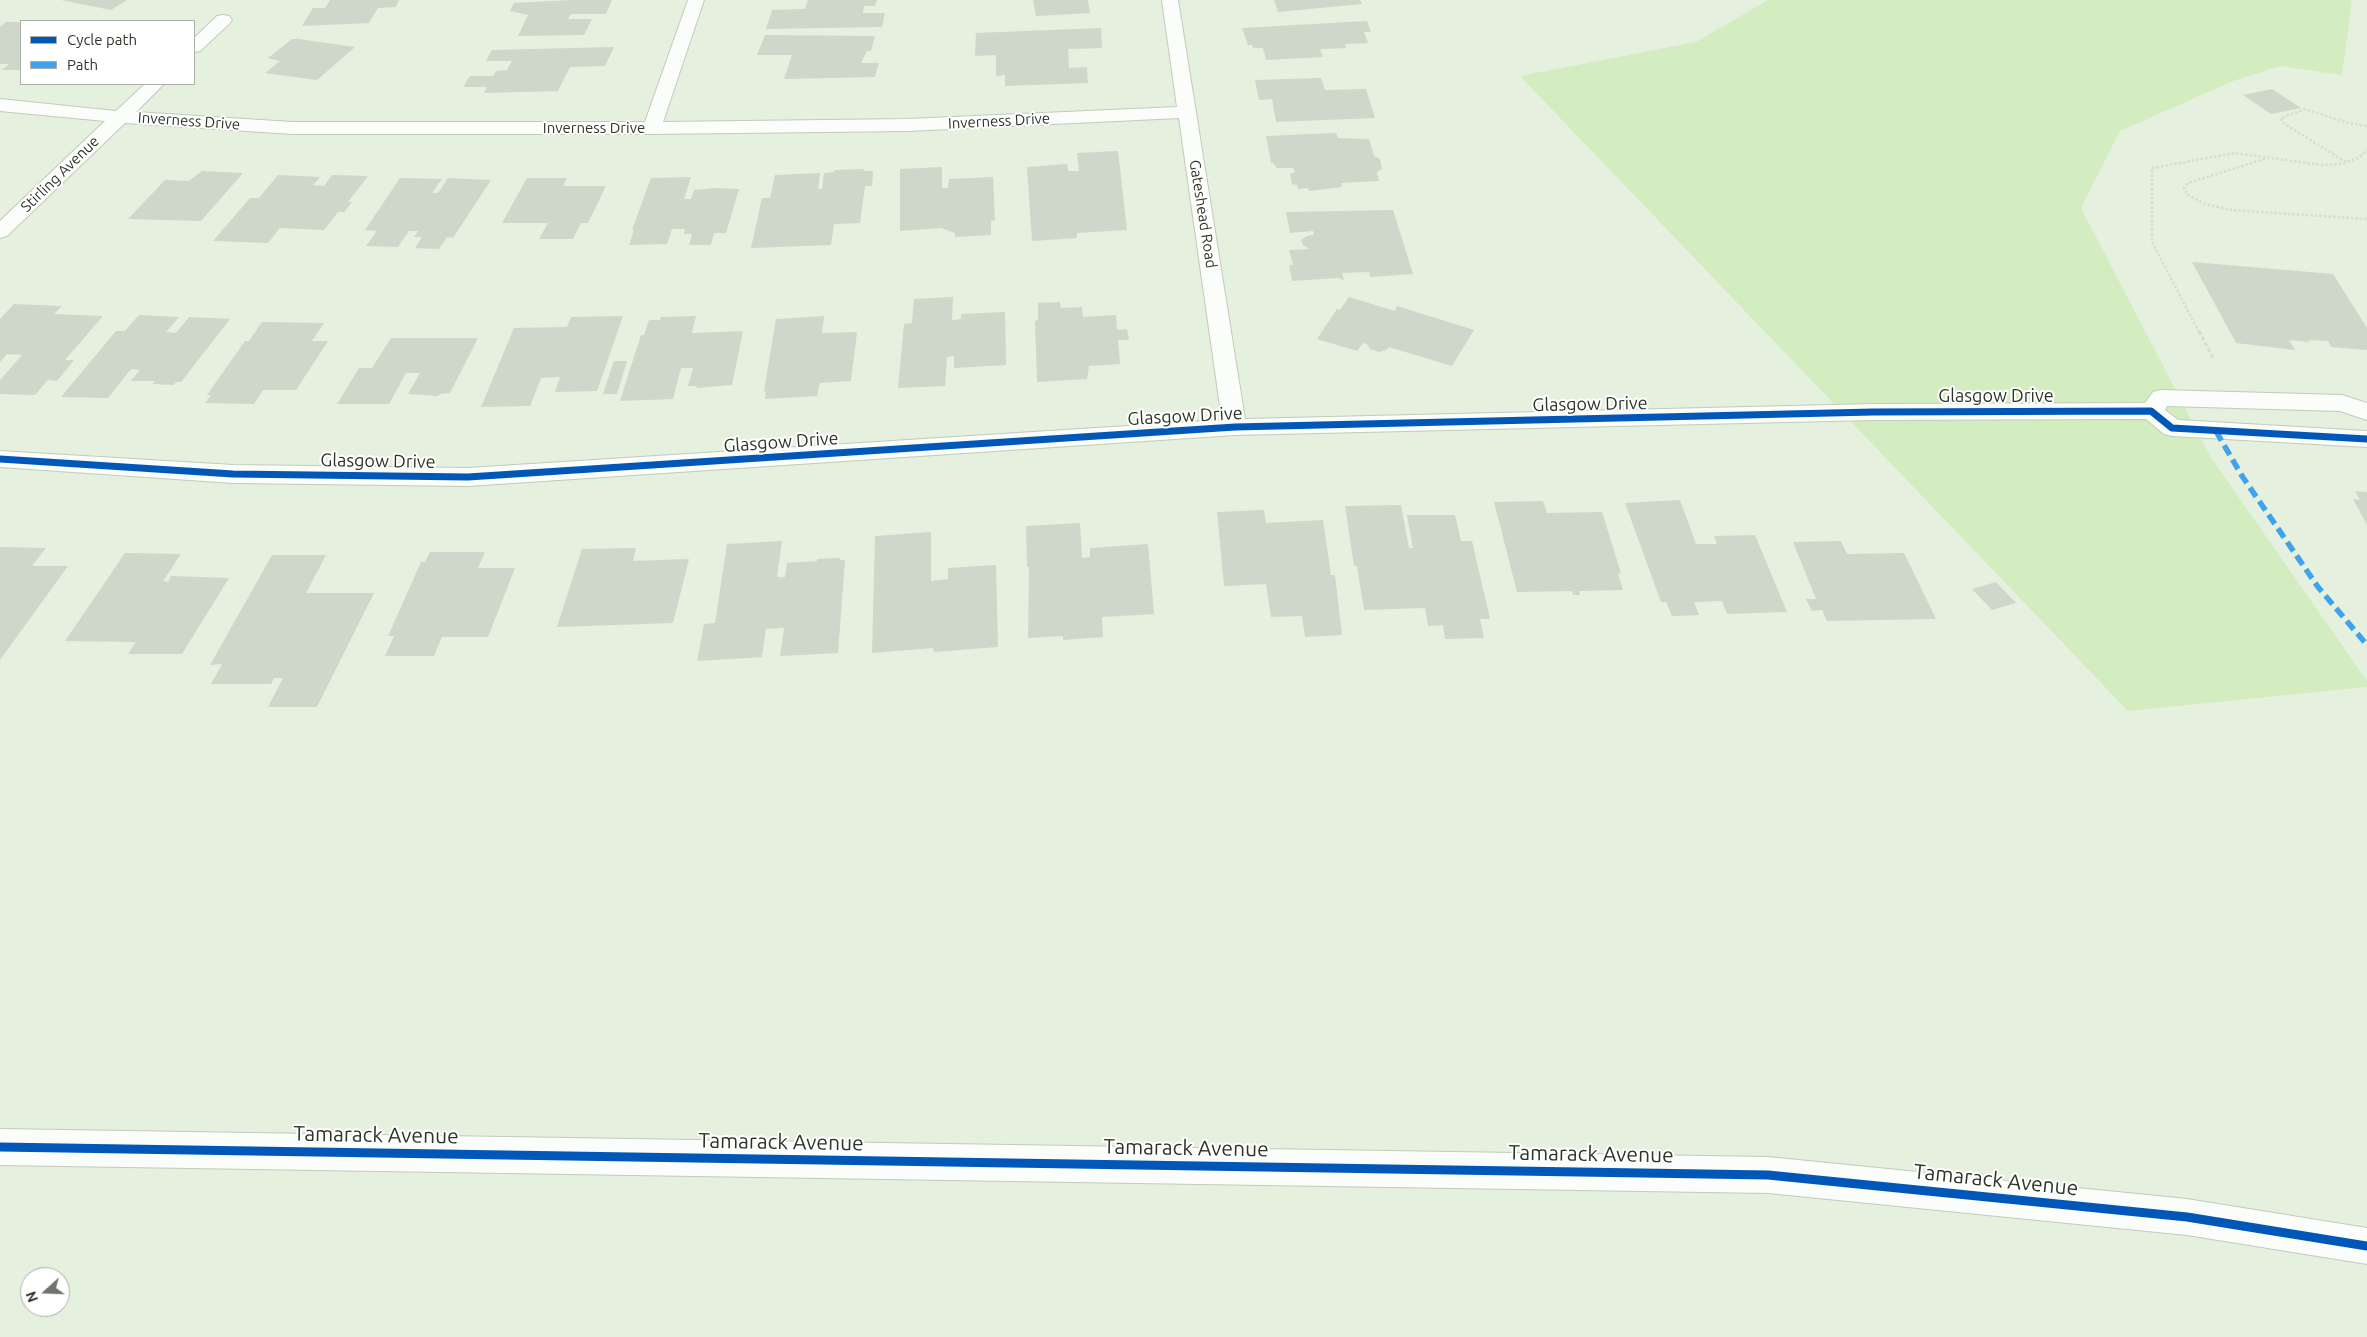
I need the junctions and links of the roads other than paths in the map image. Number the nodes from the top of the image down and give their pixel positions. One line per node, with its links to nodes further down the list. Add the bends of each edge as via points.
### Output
1 (696, 0): 9 (street)
2 (1170, 0): 7 (street, Gateshead Road)
3 (223, 20): 4 (street)
4 (195, 46)
5 (154, 85): 8 (street, Stirling Avenue)
6 (0, 104): 8 (street, Inverness Drive)
7 (1188, 112): 9 (street, Inverness Drive, via 908,125); 13 (street, Gateshead Road)
8 (120, 117): 9 (street, Inverness Drive, via 292,128); 10 (street, Stirling Avenue)
9 (652, 128)
10 (0, 232)
11 (2151, 411): 12 (street, via 2160,398 2342,403); 13 (street, Glasgow Drive, via 1873,412); 14 (street, via 2172,428)
12 (2367, 412)
13 (1235, 428): 15 (street, Glasgow Drive, via 468,477 233,474)
14 (2367, 439)
15 (0, 459)
16 (0, 1147): 17 (street, Tamarack Avenue, via 1768,1174 2187,1216)
17 (2367, 1246)

